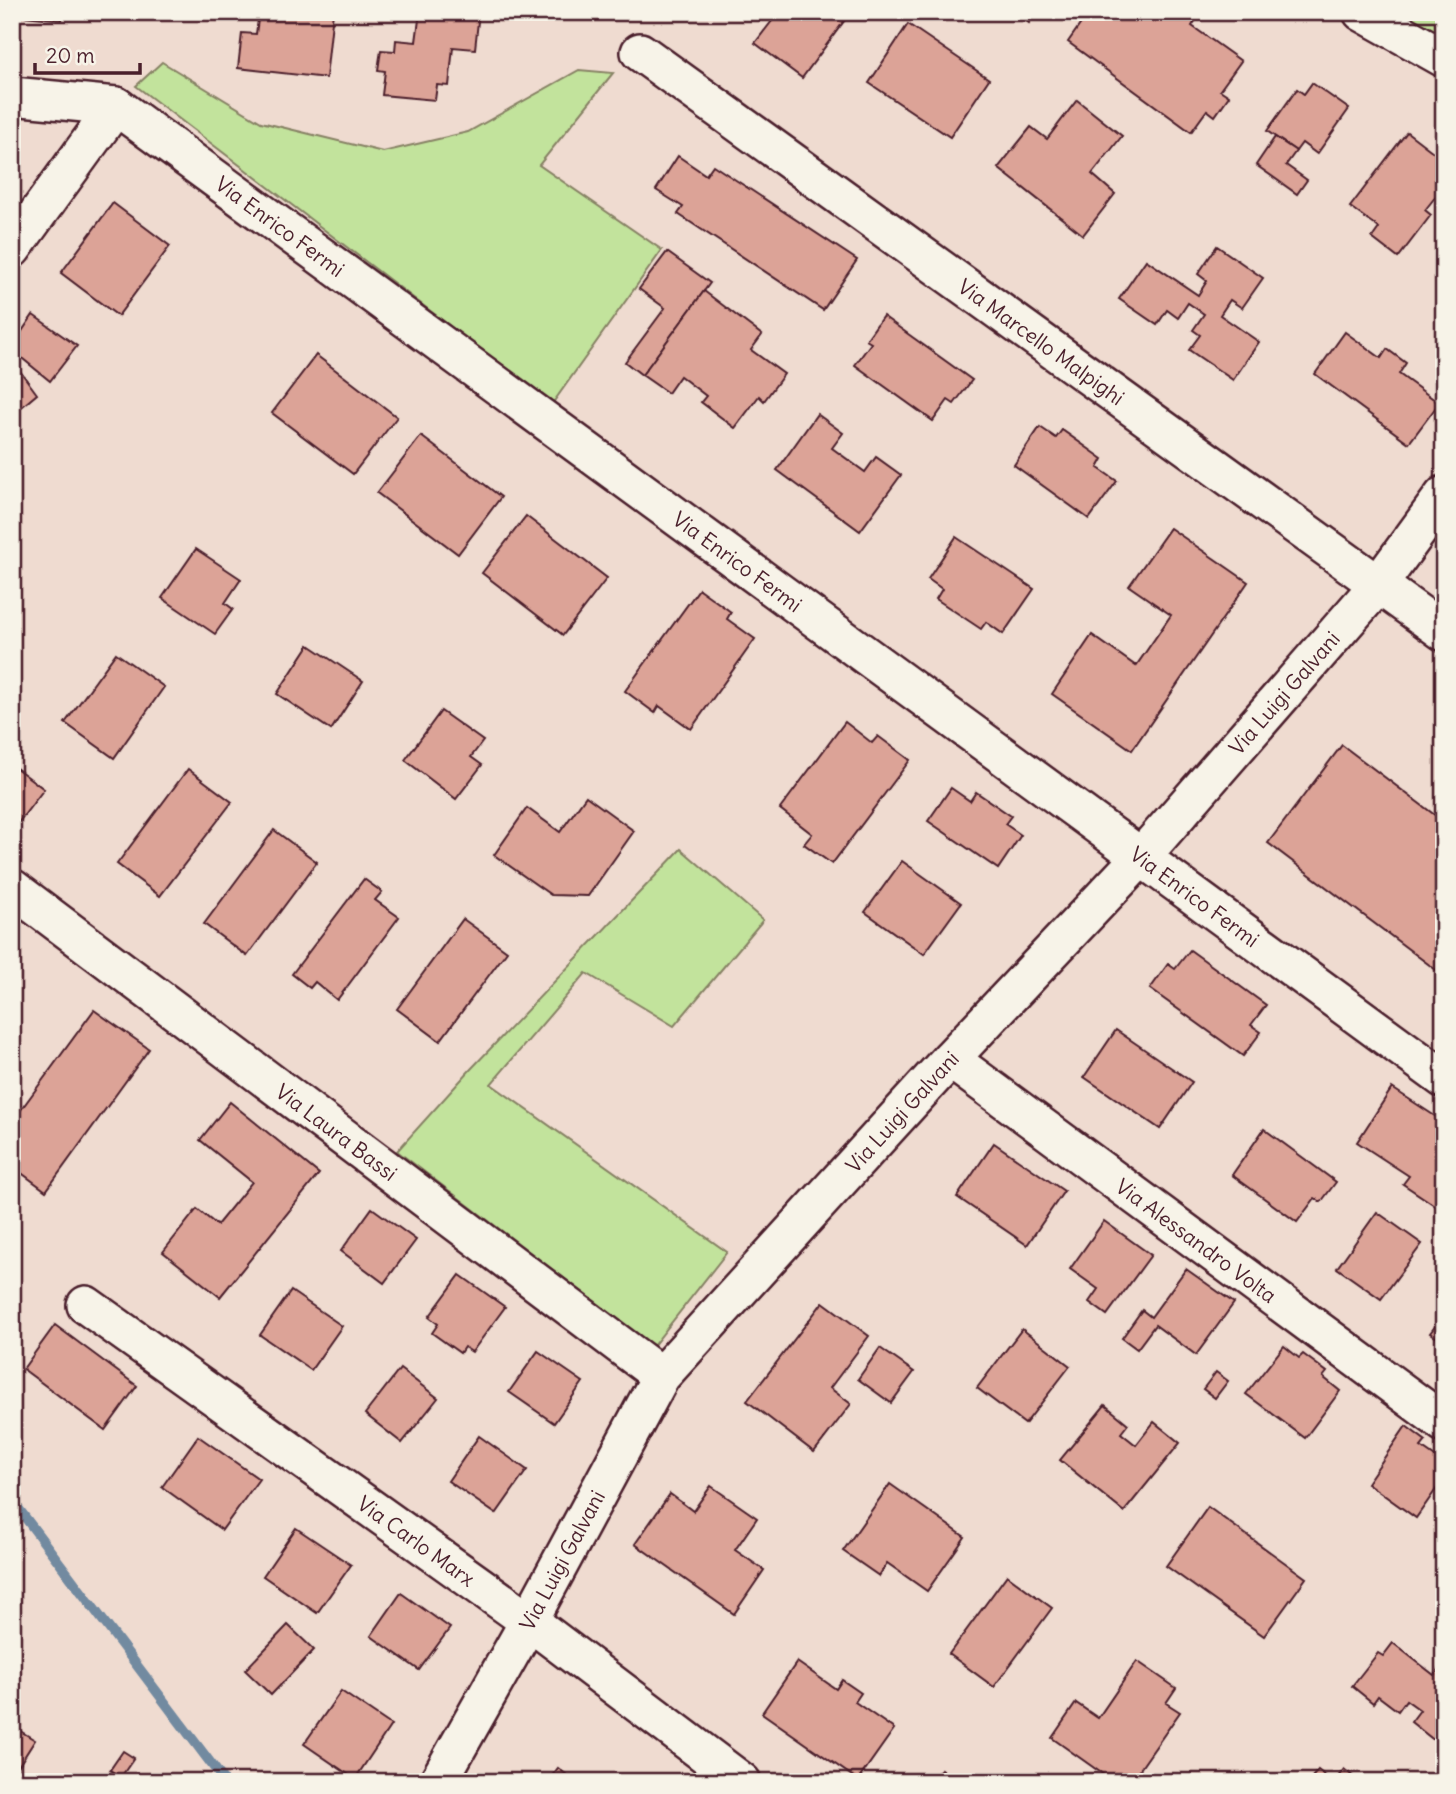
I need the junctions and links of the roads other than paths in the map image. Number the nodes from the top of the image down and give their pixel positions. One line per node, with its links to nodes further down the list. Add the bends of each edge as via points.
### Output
1 (1362, 12): 3 (street)
2 (640, 52): 8 (street, Via Marcello Malpighi)
3 (1444, 58)
4 (12, 96): 5 (street)
5 (116, 106): 6 (street); 10 (street, Via Enrico Fermi)
6 (12, 249)
7 (1444, 495): 8 (street, Via Luigi Galvani)
8 (1379, 584): 9 (street, Via Marcello Malpighi); 10 (street, Via Luigi Galvani)
9 (1444, 632)
10 (1141, 857): 12 (street, Via Luigi Galvani); 13 (street, Via Enrico Fermi)
11 (12, 888): 15 (street, Via Laura Bassi)
12 (950, 1059): 15 (street, Via Luigi Galvani); 16 (street, Via Alessandro Volta)
13 (1444, 1079)
14 (86, 1305): 17 (street, Via Carlo Marx)
15 (661, 1376): 17 (street, Via Luigi Galvani)
16 (1444, 1423)
17 (529, 1621): 18 (street, Via Luigi Galvani); 19 (street, Via Carlo Marx)
18 (438, 1782)
19 (742, 1782)

